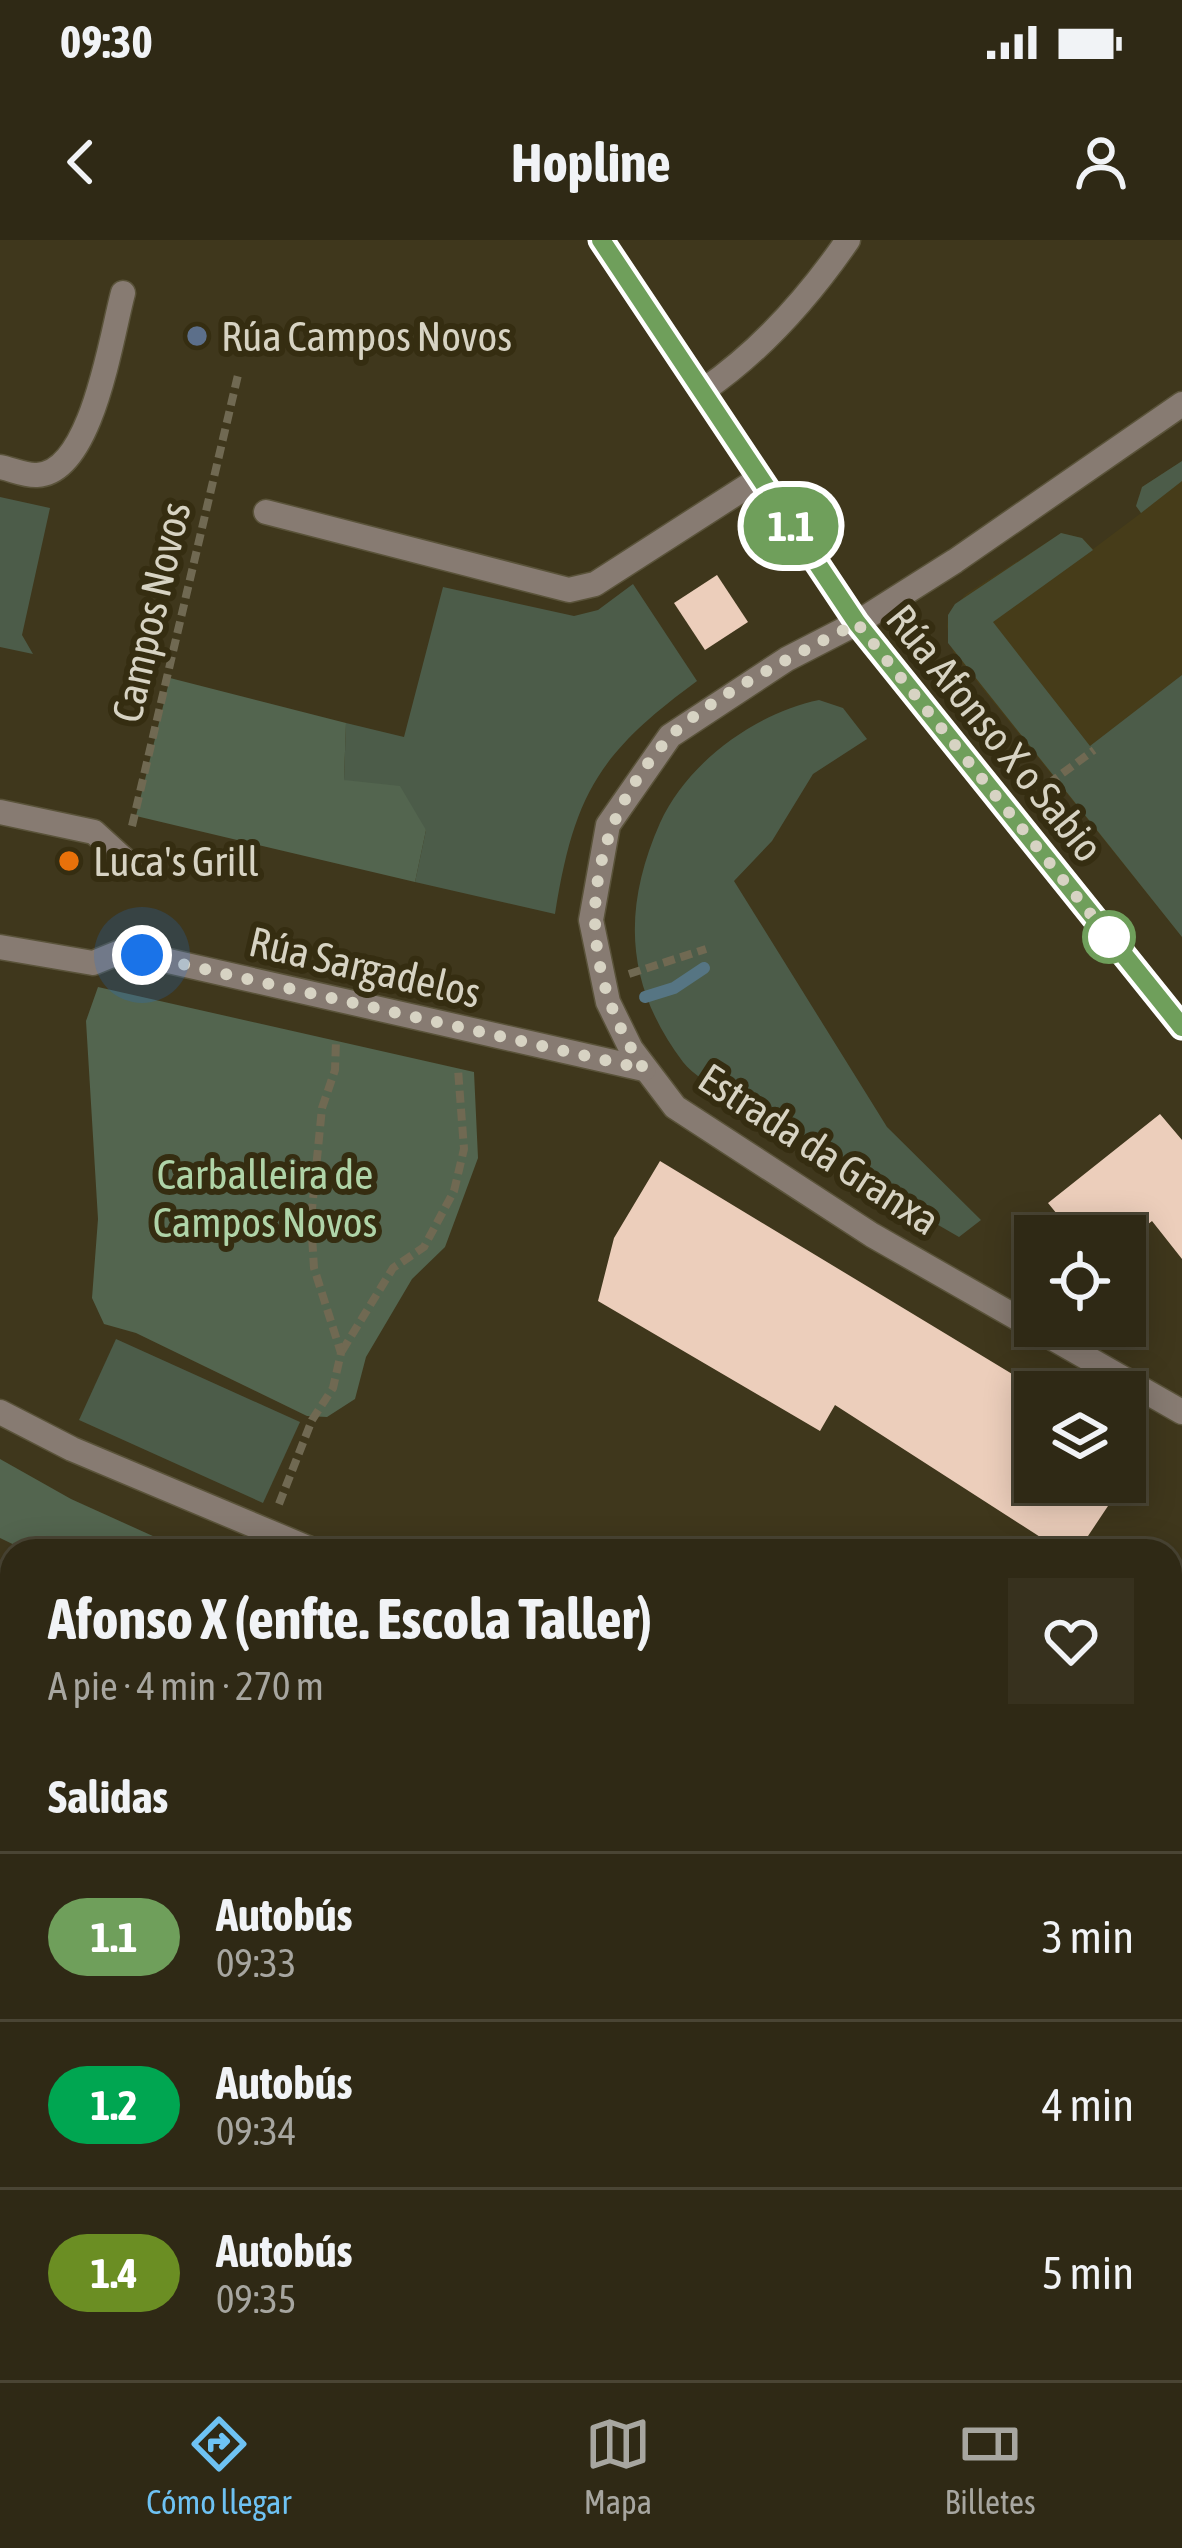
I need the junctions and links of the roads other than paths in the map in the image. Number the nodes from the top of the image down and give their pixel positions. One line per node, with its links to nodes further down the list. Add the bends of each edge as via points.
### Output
1 (601, 240): 4 (street, Rúa Afonso X o Sabio)
2 (848, 240): 4 (street, via 745,362)
3 (122, 293): 6 (street, via 84,439 61,466 38,476)
4 (704, 391): 7 (street, Rúa Afonso X o Sabio)
5 (1182, 404): 9 (street, Estrada da Granxa)
6 (0, 466)
7 (760, 478): 8 (street, via 595,584 568,590); 9 (street, Rúa Afonso X o Sabio)
8 (266, 512)
9 (857, 623): 13 (street, Rúa Afonso X o Sabio); 14 (street, Estrada da Granxa, via 670,736 608,825 591,920 608,1002)
10 (0, 812): 11 (street, via 94,832)
11 (128, 863)
12 (0, 947): 14 (street, Rúa Sargadelos, via 93,963 120,952)
13 (1182, 1027)
14 (644, 1069): 16 (street, Estrada da Granxa, via 675,1108 730,1147)
15 (0, 1412): 17 (street)
16 (1182, 1412)
17 (286, 1539)

